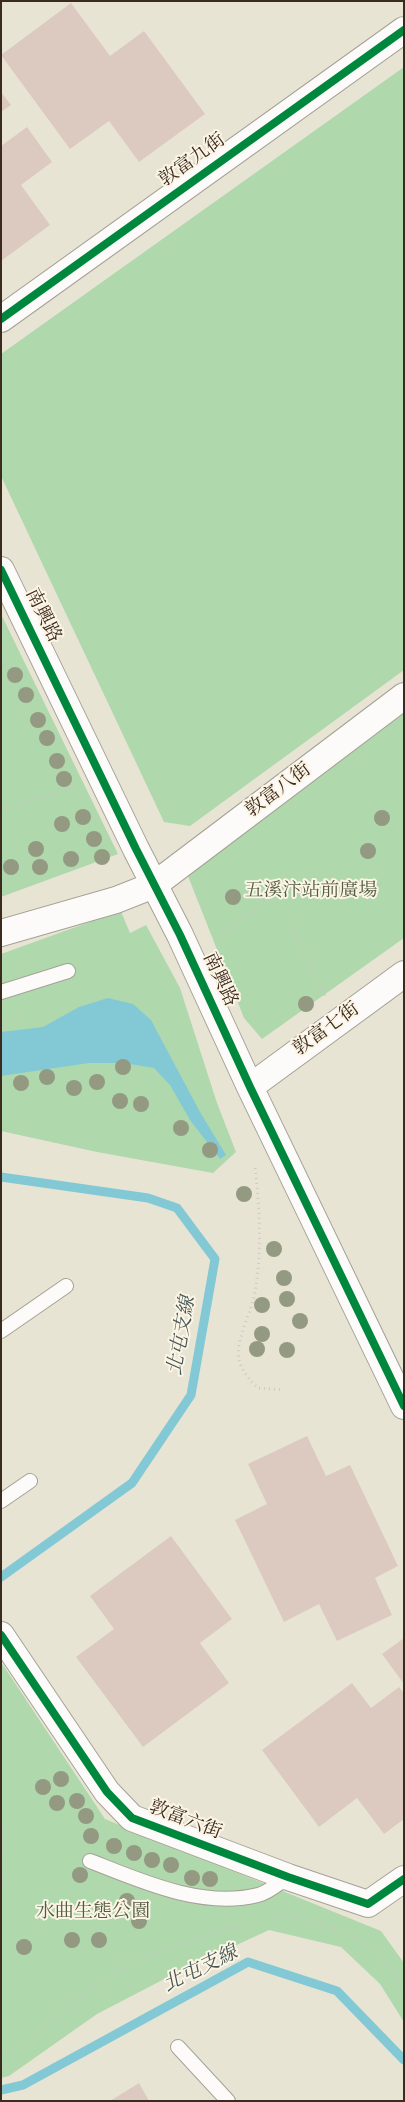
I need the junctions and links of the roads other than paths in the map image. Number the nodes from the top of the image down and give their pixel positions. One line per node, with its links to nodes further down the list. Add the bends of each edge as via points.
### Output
1 (404, 30): 2 (street, 敦富九街)
2 (1, 319)
3 (1, 570): 5 (street, 南興路)
4 (404, 696): 5 (street, 敦富八街)
5 (154, 885): 6 (street, 敦富八街, via 116,900); 10 (street, 南興路)
6 (1, 932)
7 (68, 971): 9 (lane)
8 (404, 974): 10 (street, 敦富七街)
9 (1, 992)
10 (250, 1087): 13 (street, 南興路)
11 (66, 1286): 12 (lane)
12 (1, 1331)
13 (404, 1406)
14 (30, 1481): 15 (lane)
15 (1, 1501)
16 (1, 1635): 18 (street, 敦富六街, via 107,1792 132,1818)
17 (90, 1860): 18 (lane, via 167,1889 222,1899 259,1895)
18 (288, 1877): 19 (street, 敦富六街, via 368,1904)
19 (404, 1879)
20 (178, 2047): 21 (lane)
21 (228, 2101)

